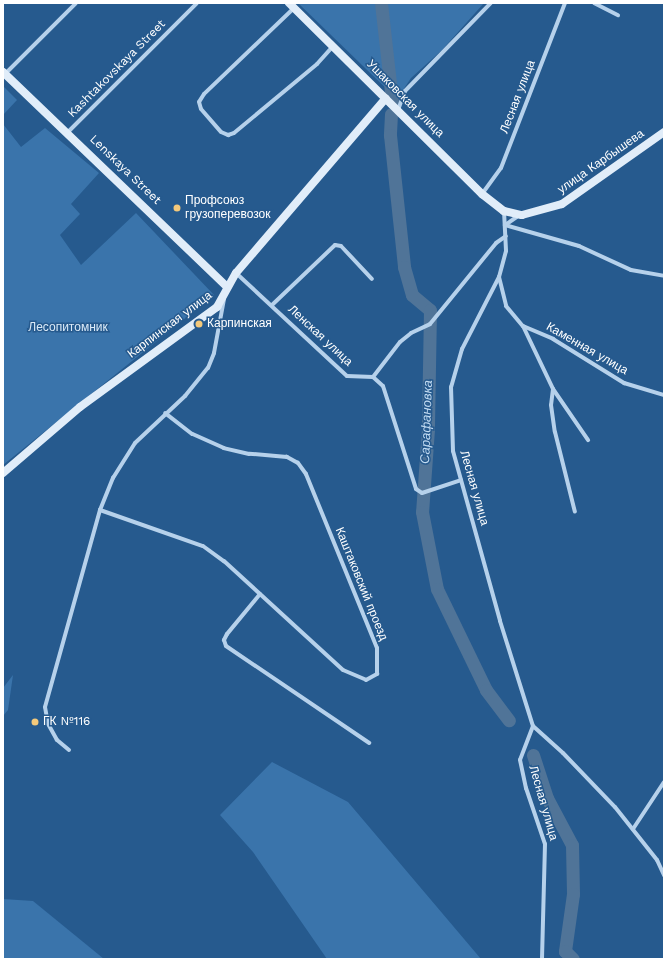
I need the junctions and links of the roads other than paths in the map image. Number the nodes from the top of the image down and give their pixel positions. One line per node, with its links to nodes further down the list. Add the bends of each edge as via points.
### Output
1 (76, 3): 9 (street)
2 (197, 3): 12 (street, Kashtakovskaya Street)
3 (490, 3): 11 (street, via 405,91)
4 (565, 3): 14 (street, Лесная улица, via 501,168)
5 (594, 3): 7 (street)
6 (292, 6): 8 (street, Ушаковская улица); 8 (street, via 199,102 201,110 221,132 228,135 234,133 317,64)
7 (618, 15)
8 (333, 46): 10 (street, Ушаковская улица)
9 (4, 73): 12 (street, Lenskaya Street)
10 (386, 98): 11 (street, Ушаковская улица); 19 (street, Карпинская улица)
11 (398, 110): 14 (street, Ушаковская улица)
12 (68, 132): 23 (street, Lenskaya Street)
13 (664, 132): 16 (street, улица Карбышева, via 562,204)
14 (482, 194): 15 (street, Ушаковская улица)
15 (504, 211): 16 (street, улица Карбышева); 17 (street, Лесная улица)
16 (522, 215): 17 (street, via 511,218)
17 (505, 226): 18 (street, Лесная улица); 20 (street, via 579,246 631,270)
18 (506, 236): 21 (street, Лесная улица, via 506,251); 27 (street, via 496,243 430,324 410,332)
19 (236, 273): 23 (street, Карпинская улица); 25 (street, Ленская улица)
20 (664, 276)
21 (499, 277): 26 (street, via 506,306); 33 (street, Лесная улица, via 462,349 451,388 452,451)
22 (372, 279): 25 (street, via 341,246 334,245)
23 (228, 287): 24 (street, Карпинская улица)
24 (224, 299): 30 (street, via 214,353 208,368 185,396); 32 (street, Карпинская улица, via 206,316 80,407)
25 (272, 305): 27 (street, Ленская улица, via 347,376)
26 (523, 326): 28 (street); 29 (street, Каменная улица, via 553,339 624,383)
27 (373, 377): 33 (street, via 383,386 412,484 424,492)
28 (553, 389): 31 (street); 35 (street, via 551,405 555,432)
29 (664, 395)
30 (165, 413): 34 (street, via 147,428 122,461); 36 (street, Каштаковский проезд, via 192,434 224,448 249,454 287,457 298,463 306,474 377,648 377,674 366,680 343,670)
31 (588, 440)
32 (3, 473)
33 (461, 480): 37 (street, Лесная улица, via 500,621)
34 (100, 510): 36 (street, Каштаковский проезд, via 203,546); 39 (street, via 45,707 48,724 57,740)
35 (575, 512)
36 (260, 594): 38 (street, via 227,634 224,640 226,646)
37 (533, 726): 41 (street, via 563,753); 43 (street, Лесная улица, via 520,760 526,788 545,844)
38 (369, 743)
39 (69, 750)
40 (664, 782): 41 (street)
41 (633, 829): 42 (street, via 657,860)
42 (664, 875)
43 (542, 959)

